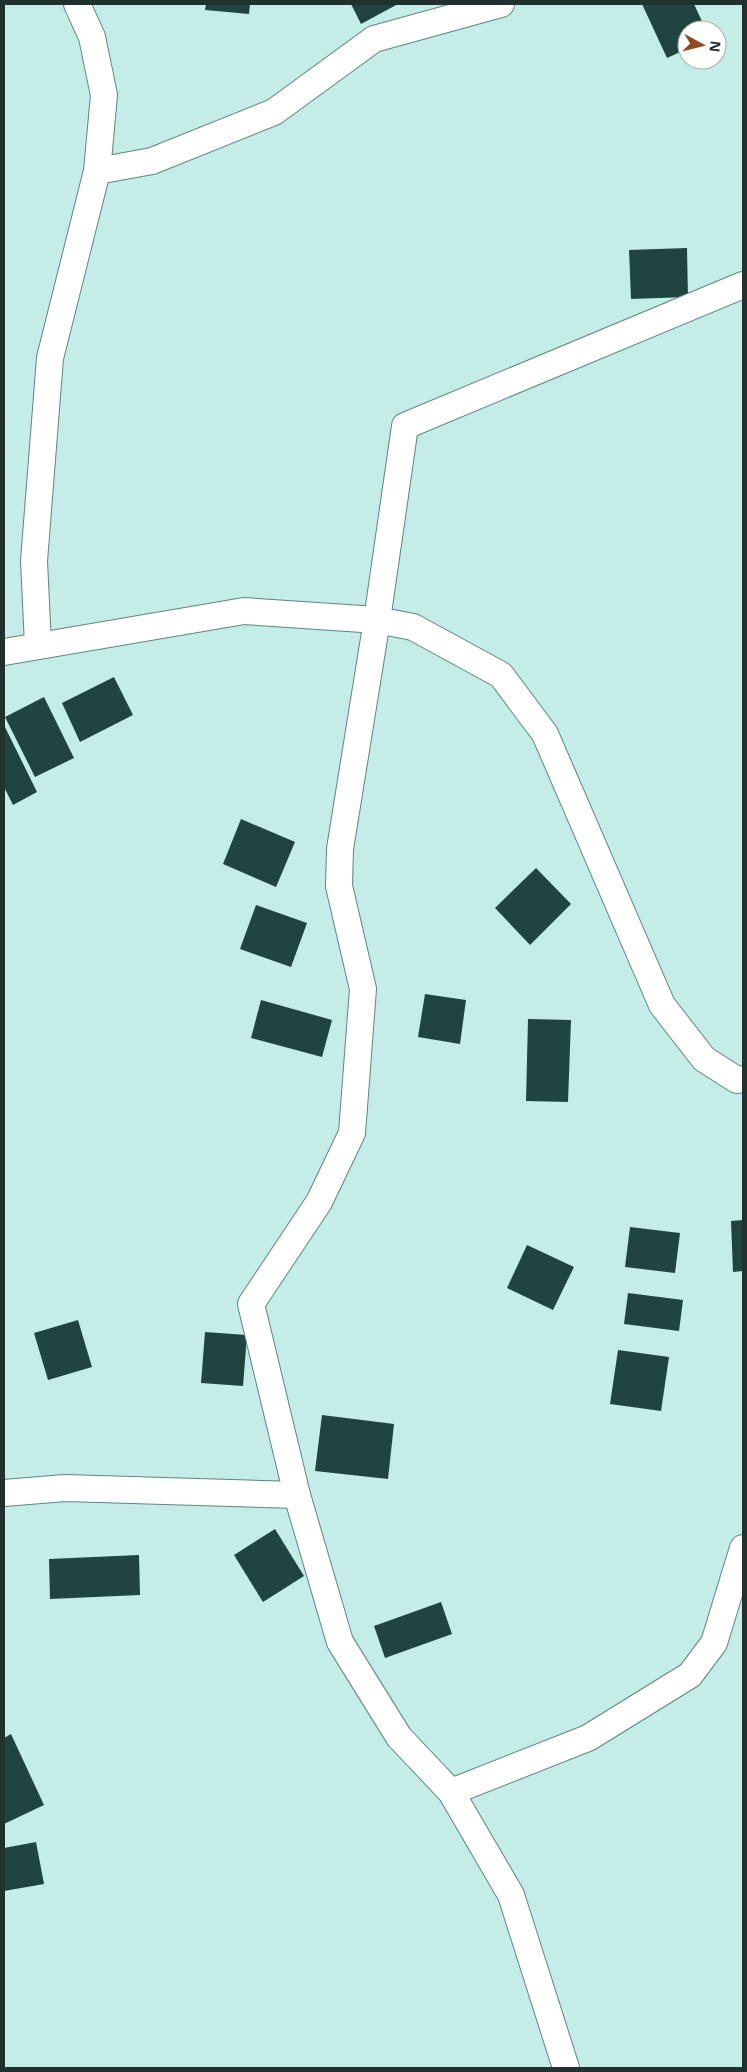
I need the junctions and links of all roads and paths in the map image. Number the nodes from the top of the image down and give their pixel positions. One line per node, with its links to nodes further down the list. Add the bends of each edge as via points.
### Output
1 (77, 4): 3 (street, via 92,38 104,95)
2 (501, 4): 3 (street, via 374,39 274,112 152,161)
3 (97, 171): 6 (street, via 50,358 34,561)
4 (743, 284): 5 (street, via 405,426)
5 (377, 620): 6 (street, via 244,611); 8 (street, via 413,627 501,675 545,734 662,1004 704,1059 736,1080); 10 (street, via 340,849 339,886 363,989 352,1133 319,1202 251,1304)
6 (38, 645): 7 (street)
7 (4, 652)
8 (743, 1079)
9 (4, 1493): 10 (street, via 65,1488)
10 (297, 1495): 12 (street, via 340,1642 399,1737)
11 (743, 1548): 12 (street, via 714,1643 690,1674 588,1738)
12 (451, 1792): 13 (street, via 511,1894)
13 (566, 2068)

